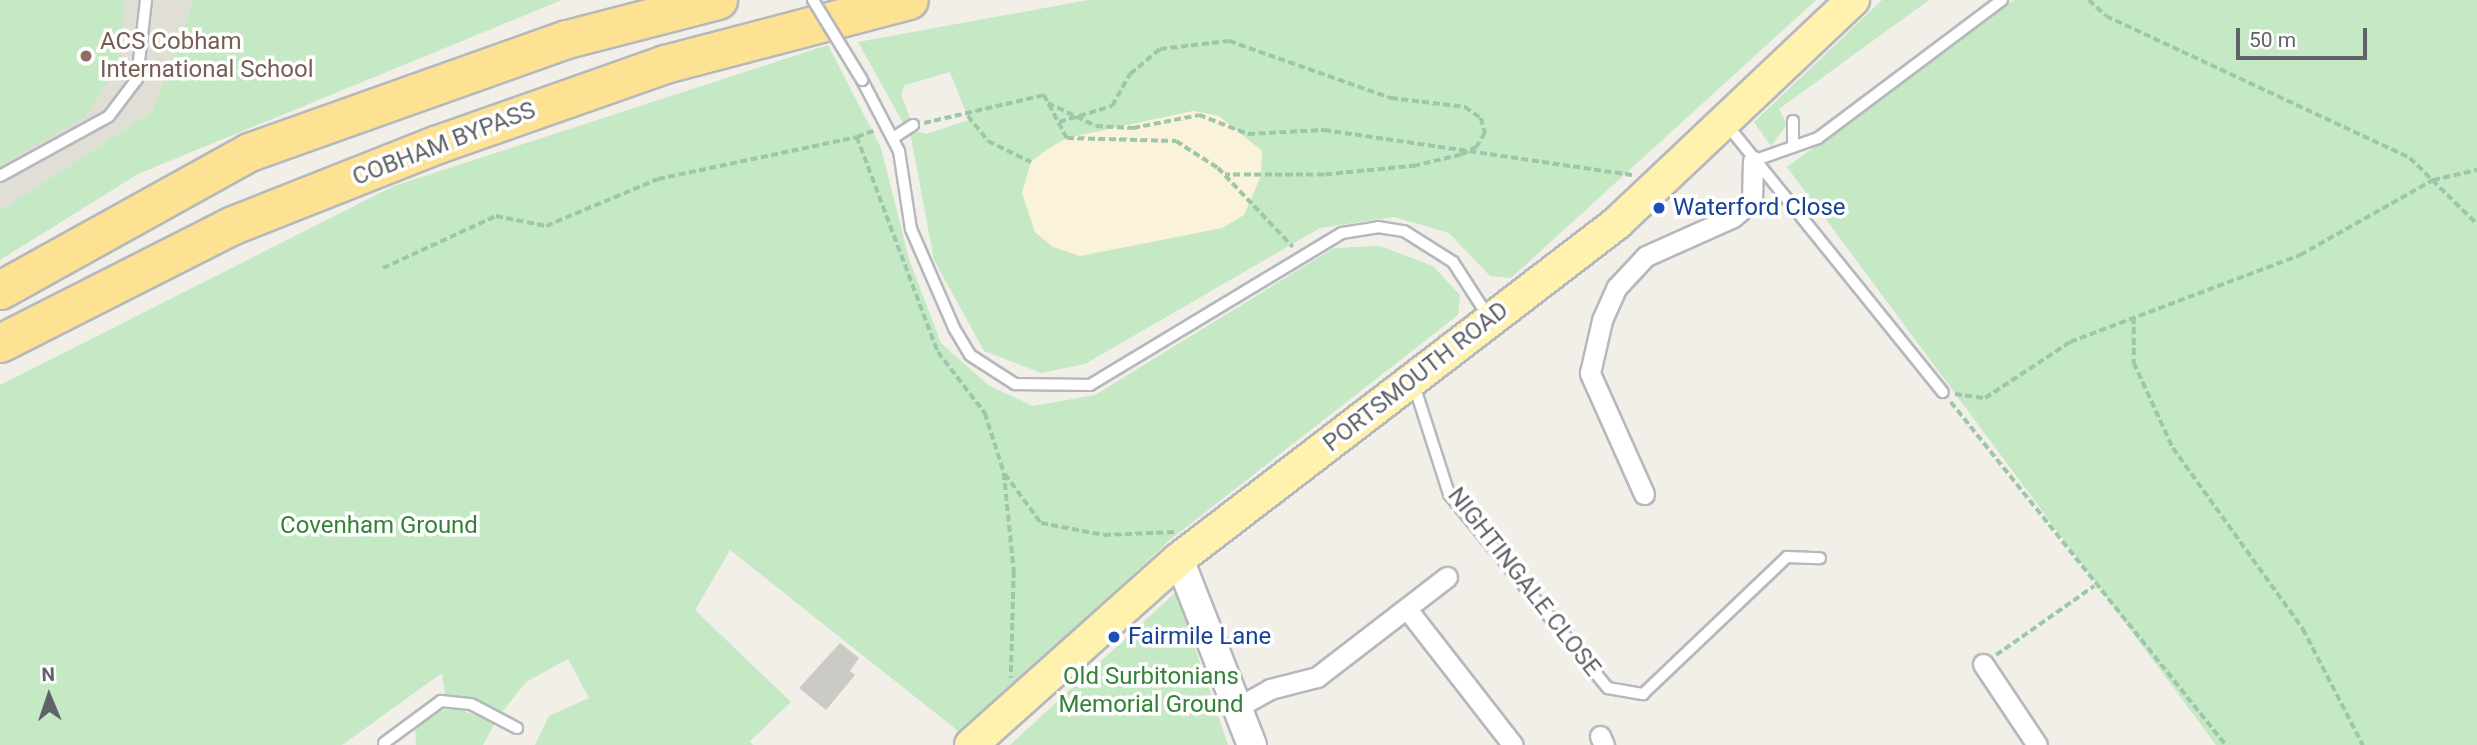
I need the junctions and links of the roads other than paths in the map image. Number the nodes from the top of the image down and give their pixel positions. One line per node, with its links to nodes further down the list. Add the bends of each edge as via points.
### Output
1 (146, 0): 13 (lane, via 137,79 109,116)
2 (718, 0): 14 (highway, via 567,39 249,152)
3 (813, 0): 10 (lane, bridge)
4 (909, 0): 16 (highway, COBHAM BYPASS, via 664,64 438,144 233,225)
5 (1853, 0): 9 (main road, PORTSMOUTH ROAD)
6 (2002, 0): 11 (lane, via 1818,138)
7 (1793, 121): 11 (lane)
8 (913, 125): 10 (lane)
9 (1727, 125): 12 (lane); 15 (main road, PORTSMOUTH ROAD)
10 (893, 138): 15 (lane, via 911,229 954,328 970,355 1016,384 1090,385 1342,233 1378,227 1404,231 1453,262)
11 (1793, 147): 12 (lane)
12 (1753, 161): 18 (lane); 19 (street, via 1752,201 1733,218 1646,256 1618,287 1602,320 1590,373)
13 (0, 176)
14 (0, 290)
15 (1490, 320): 17 (main road, PORTSMOUTH ROAD)
16 (0, 343)
17 (1412, 380): 20 (main road, PORTSMOUTH ROAD); 21 (lane, NIGHTINGALE CLOSE, via 1449,494 1608,688 1643,694 1787,557)
18 (1943, 392)
19 (1644, 494)
20 (1178, 545): 25 (street); 28 (main road, PORTSMOUTH ROAD)
21 (1820, 558)
22 (1447, 577): 23 (street)
23 (1407, 609): 25 (street, via 1317,677 1270,689); 30 (street)
24 (1983, 664): 31 (street)
25 (1238, 707): 29 (street)
26 (517, 728): 27 (lane, via 471,704 441,701)
27 (384, 743)
28 (971, 745)
29 (1252, 745)
30 (1513, 745)
31 (2037, 745)

